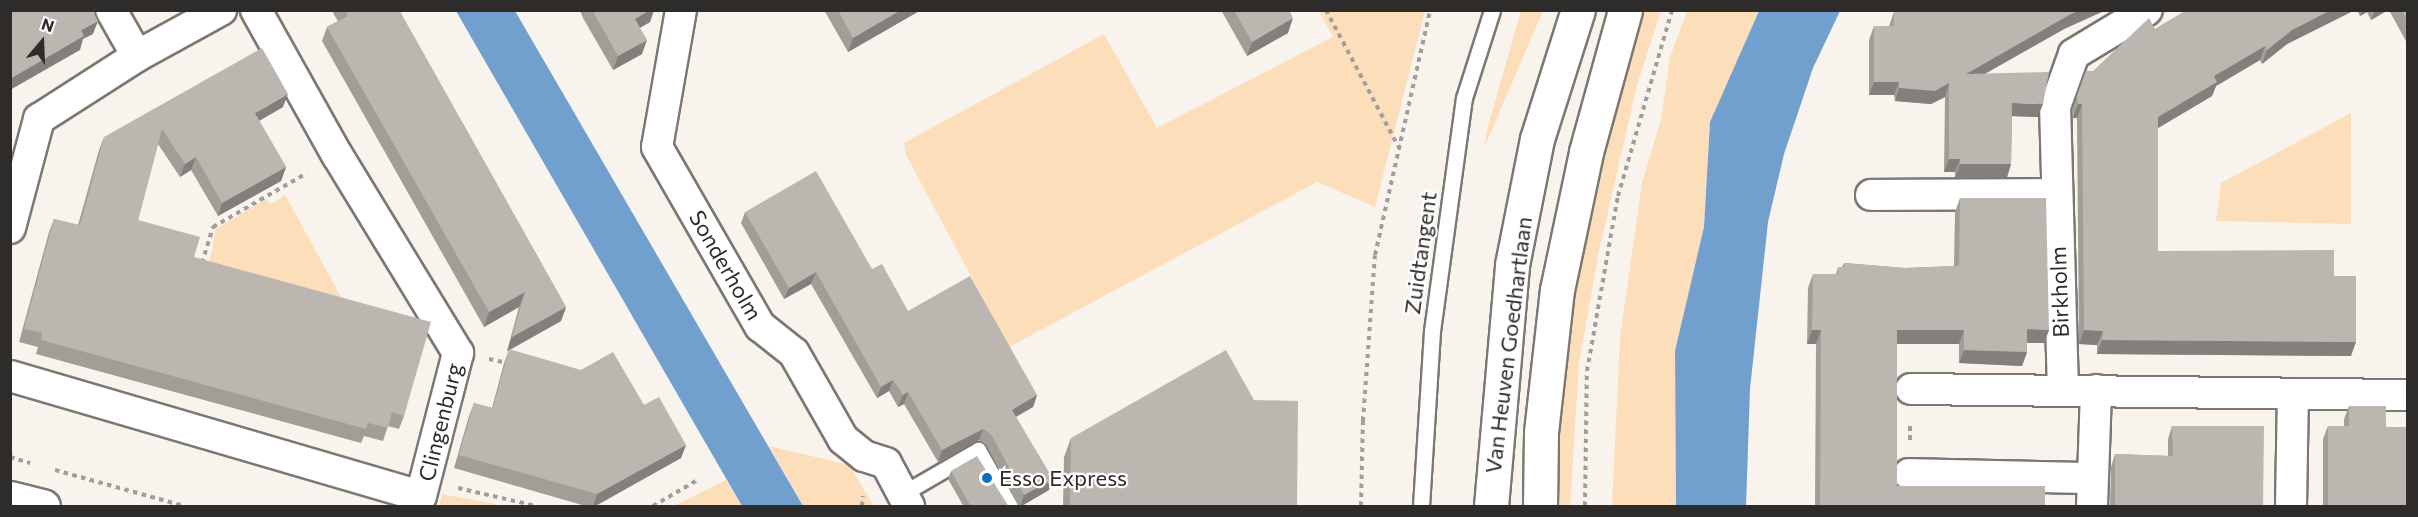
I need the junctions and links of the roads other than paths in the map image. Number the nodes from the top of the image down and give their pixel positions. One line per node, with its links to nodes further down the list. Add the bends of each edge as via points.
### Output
1 (111, 10): 9 (street)
2 (221, 10): 9 (street)
3 (256, 10): 13 (street, Clingenburg, via 337,155 458,352 421,496)
4 (681, 10): 22 (street, Sonderholm, via 657,147 760,326 794,353 843,439 864,456 886,463)
5 (1492, 10): 25 (lane, Zuidtangent, via 1464,98 1432,331)
6 (1578, 10): 26 (main road, Van Heuven Goedhartlaan, via 1537,139 1512,265)
7 (1625, 10): 27 (main road, Van Heuven Goedhartlaan, via 1586,152 1557,290 1541,432)
8 (2147, 10): 10 (street, Birkholm, via 2073,54 2055,107)
9 (137, 56): 12 (street, via 39,120)
10 (2056, 194): 11 (street); 16 (street, Birkholm)
11 (1871, 195)
12 (10, 228)
13 (10, 376)
14 (1911, 389): 16 (street)
15 (2096, 390): 16 (street); 17 (street); 20 (street)
16 (2063, 391)
17 (2293, 394): 18 (street); 28 (street)
18 (2408, 395)
19 (1910, 474): 20 (street)
20 (2092, 492)
21 (10, 498): 23 (main road)
22 (905, 500): 24 (lane, via 978,450)
23 (43, 507)
24 (1010, 507)
25 (1421, 507)
26 (1491, 507)
27 (1540, 507)
28 (2291, 507)

